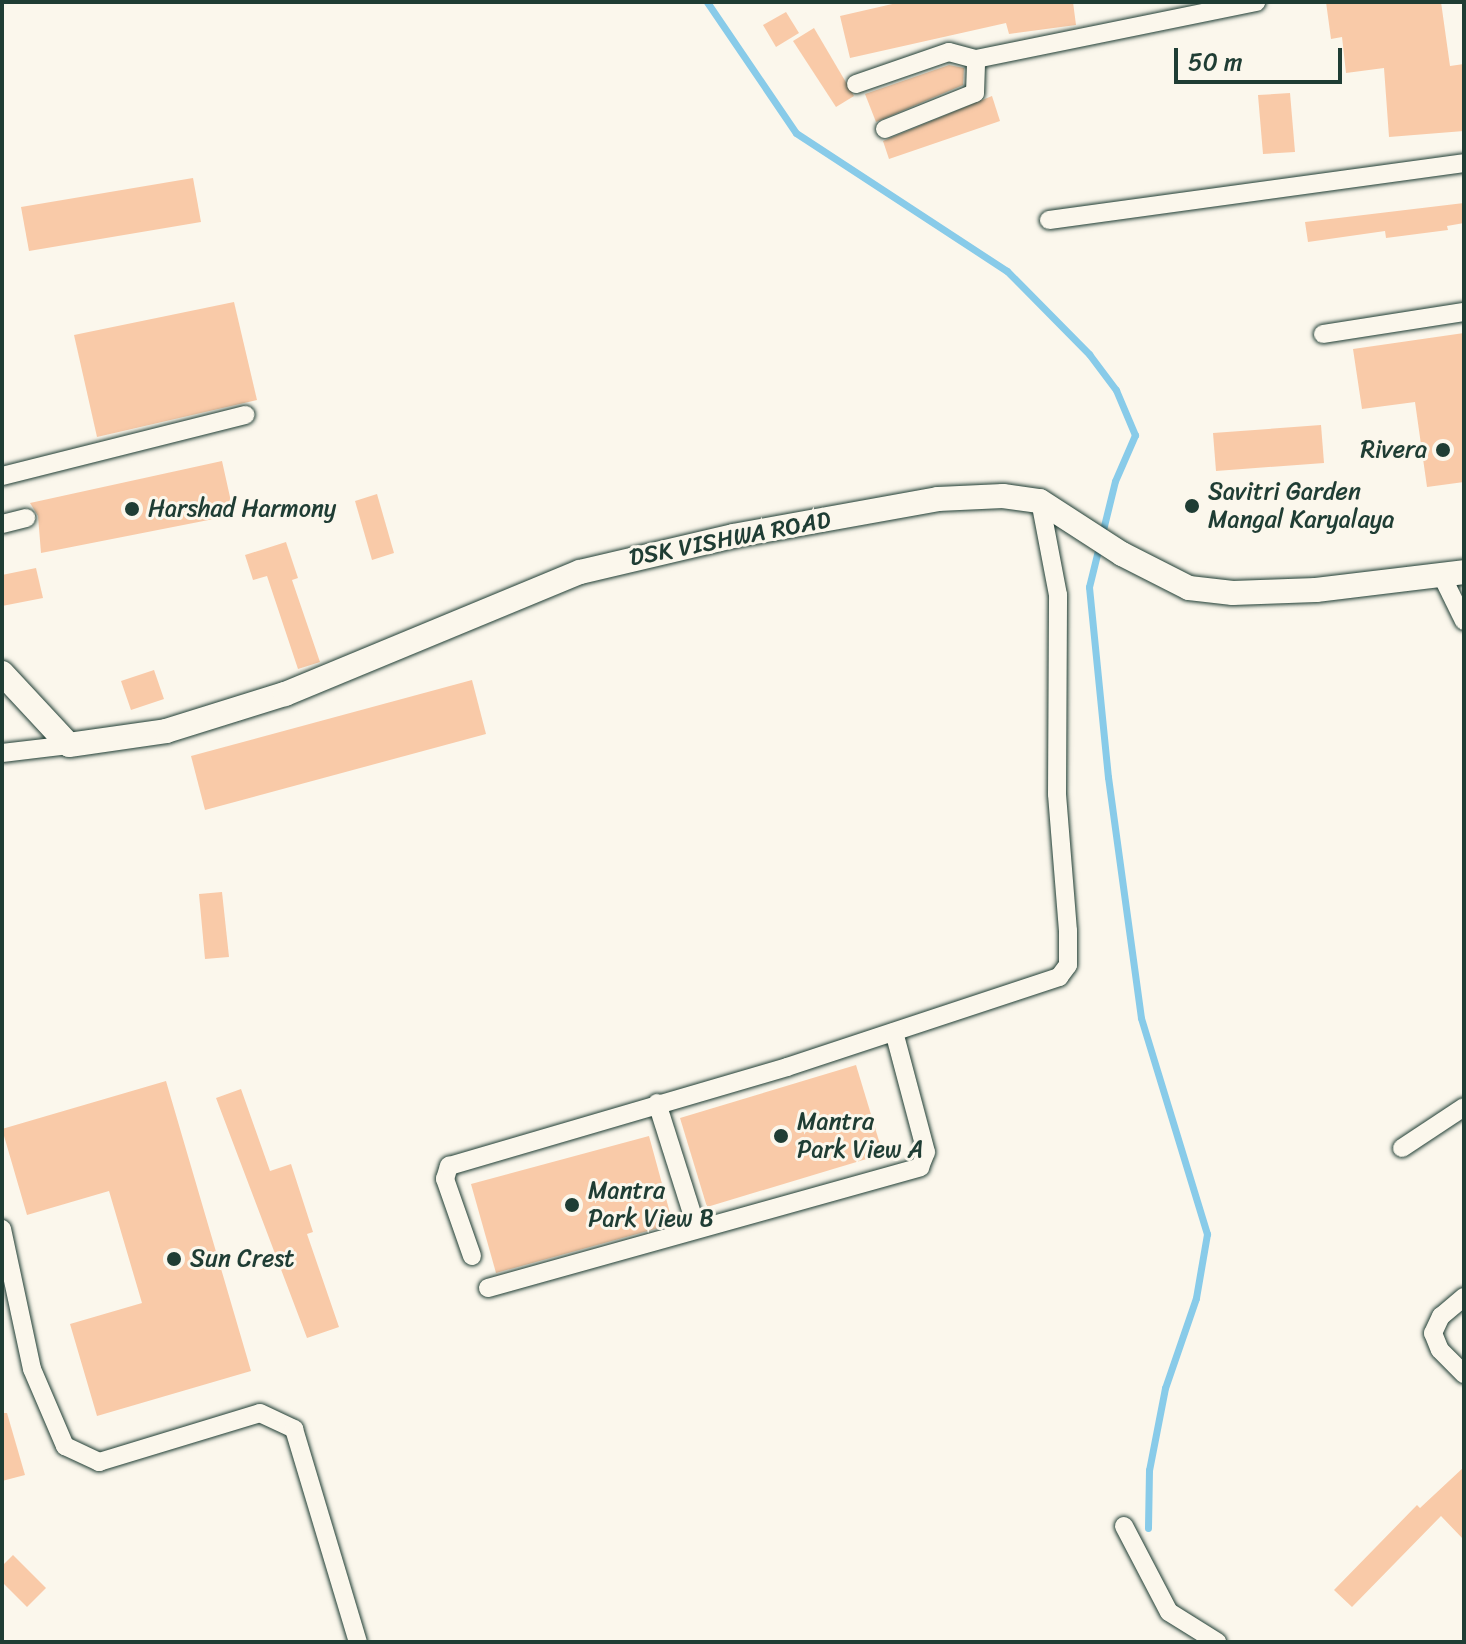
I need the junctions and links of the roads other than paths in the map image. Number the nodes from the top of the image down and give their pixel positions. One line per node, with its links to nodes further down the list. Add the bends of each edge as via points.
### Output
1 (1256, 2): 2 (street)
2 (976, 59): 3 (street, via 949,52); 4 (street, via 975,93)
3 (856, 84)
4 (885, 129)
5 (1464, 163): 6 (street)
6 (1049, 220)
7 (1464, 312): 8 (street)
8 (1323, 334)
9 (245, 415): 10 (street)
10 (2, 476)
11 (1040, 501): 14 (street, DSK VISHWA ROAD, via 1122,554 1189,588 1233,593); 17 (street, DSK VISHWA ROAD, via 1003,496 938,499 648,554 580,572 285,694 166,731); 19 (street, via 1058,595 1057,794 1068,965 1049,984)
12 (26, 518): 13 (street)
13 (2, 524)
14 (1453, 574): 15 (street)
15 (1464, 621)
16 (2, 673): 17 (street)
17 (69, 745): 18 (street, DSK VISHWA ROAD)
18 (2, 753)
19 (894, 1032): 20 (street); 24 (street, via 926,1152 924,1164)
20 (657, 1103): 24 (street); 25 (street, via 449,1166 445,1179)
21 (1464, 1107): 22 (street)
22 (1402, 1148)
23 (2, 1229): 30 (street, via 32,1369 65,1446 99,1462 260,1413 294,1429)
24 (697, 1229): 26 (street)
25 (472, 1256)
26 (488, 1288)
27 (1464, 1297): 28 (street, via 1441,1316 1433,1333 1440,1350)
28 (1464, 1374)
29 (1124, 1526): 31 (street, via 1169,1612)
30 (358, 1642)
31 (1217, 1642)

